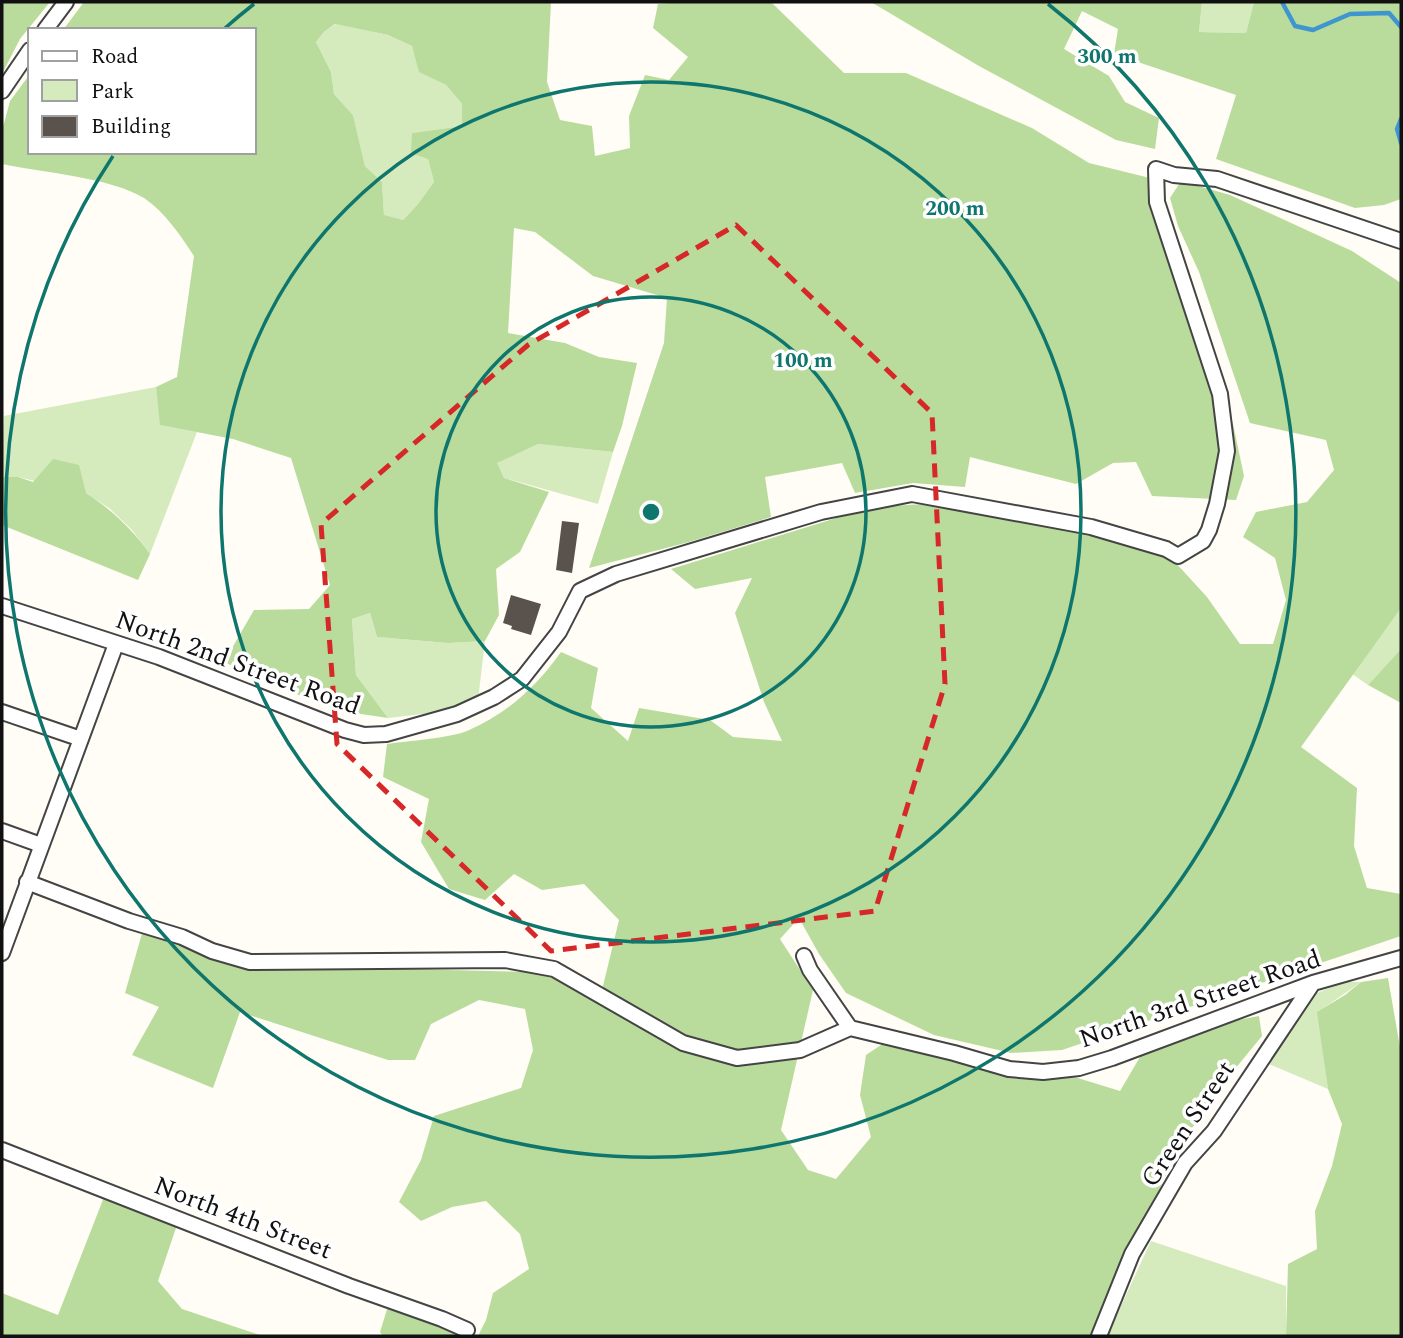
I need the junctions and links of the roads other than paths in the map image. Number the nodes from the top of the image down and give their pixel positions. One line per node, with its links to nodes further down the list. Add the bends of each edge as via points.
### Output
1 (65, 2): 2 (street)
2 (46, 28)
3 (28, 53): 4 (street)
4 (2, 91)
5 (1401, 241): 7 (street, North 2nd Street Road, via 1217,179 1156,169 1157,202 1220,394 1227,450 1209,530 1203,541 1178,556 1091,527 912,494 821,512 616,574 580,591 559,632 522,679 457,714 386,734 345,730 159,657)
6 (2, 606): 7 (street, North 2nd Street Road)
7 (116, 645): 9 (street)
8 (2, 712): 9 (street)
9 (81, 739): 11 (street)
10 (2, 831): 11 (street)
11 (41, 845): 12 (street)
12 (27, 882): 13 (street); 17 (street, via 250,961 505,960 554,969 683,1043 737,1058 800,1050)
13 (2, 953)
14 (804, 956): 17 (street)
15 (1401, 958): 16 (street, North 3rd Street Road)
16 (1313, 983): 17 (street, North 3rd Street Road, via 1112,1058 1067,1070 1009,1069); 20 (street, Green Street, via 1214,1131 1185,1163 1132,1254)
17 (850, 1028)
18 (2, 1150): 19 (street, North 4th Street)
19 (467, 1331)
20 (1099, 1336)

